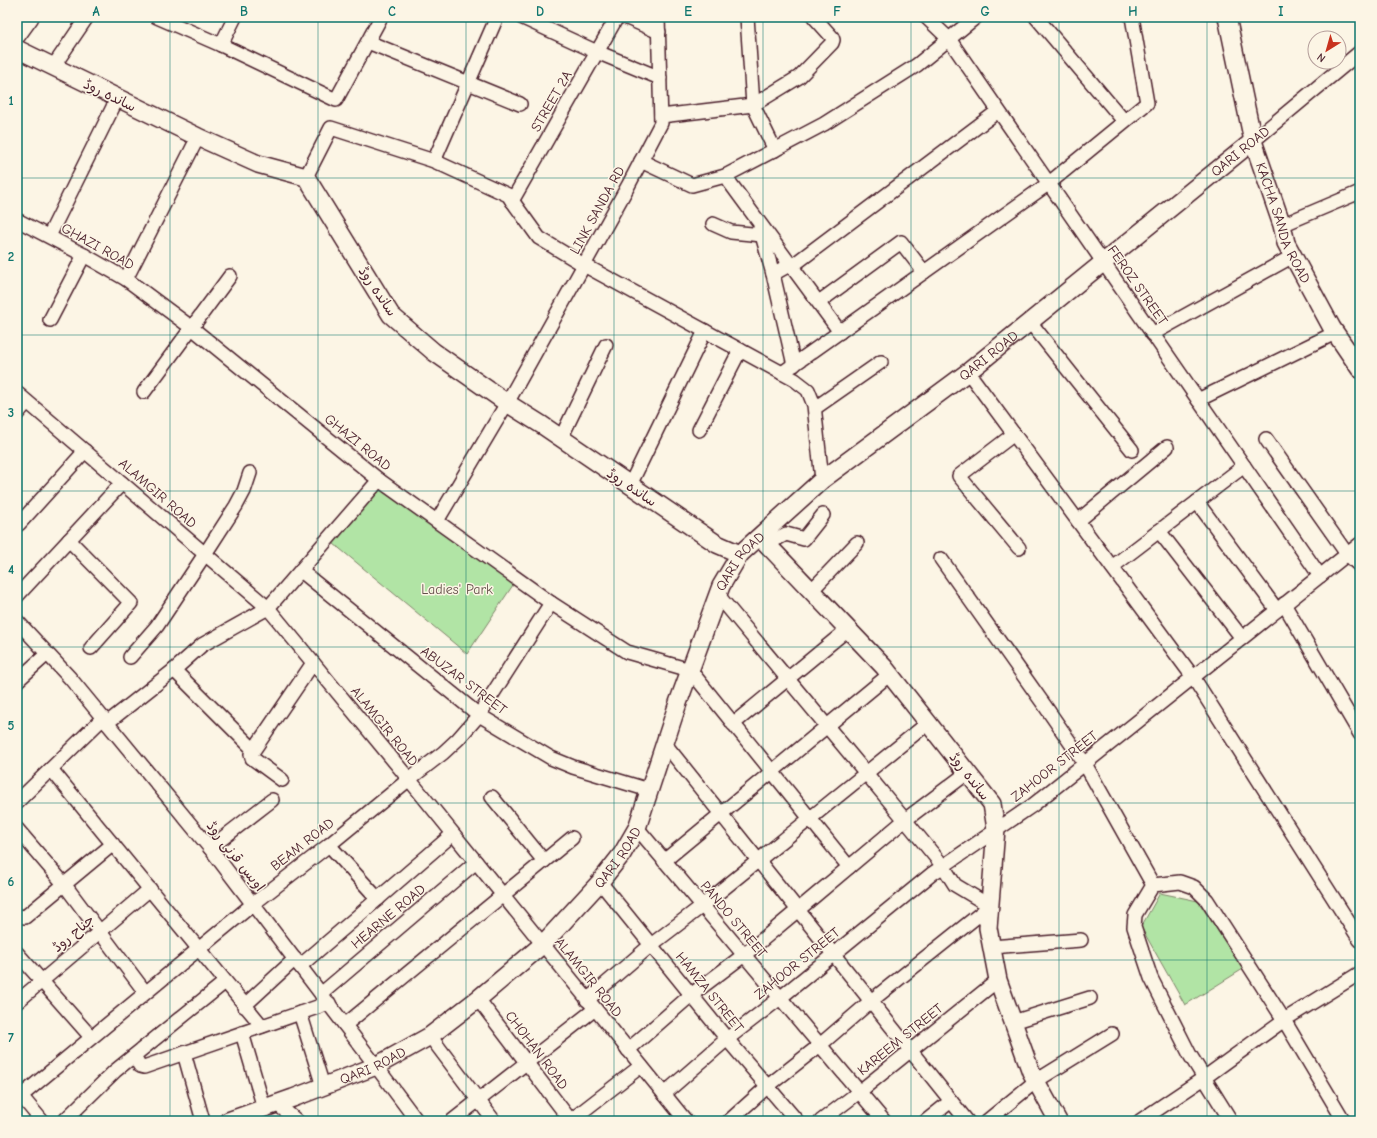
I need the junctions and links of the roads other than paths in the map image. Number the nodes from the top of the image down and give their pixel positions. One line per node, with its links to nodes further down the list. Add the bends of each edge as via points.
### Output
1 (30, 17): 19 (main road)
2 (87, 17): 26 (street)
3 (157, 17): 22 (street)
4 (235, 17): 22 (street)
5 (381, 17): 21 (street)
6 (498, 17): 28 (street)
7 (617, 17): 24 (street, STREET 2A)
8 (625, 17): 18 (street)
9 (658, 17): 18 (street, LINK SANDA RD)
10 (747, 17): 31 (street)
11 (814, 17): 31 (street, via 832,37 832,43 799,77)
12 (926, 17): 20 (street, FEROZ STREET)
13 (976, 17): 20 (street)
14 (1036, 17): 34 (street)
15 (1132, 17): 34 (street, via 1146,103)
16 (1227, 17): 36 (main road, KACHA SANDA ROAD)
17 (525, 18): 24 (street)
18 (659, 32): 27 (street, LINK SANDA RD)
19 (17, 35)
20 (948, 39): 32 (street, FEROZ STREET); 37 (street, via 917,65 824,124)
21 (368, 42): 22 (street, via 336,100); 28 (street)
22 (221, 45)
23 (17, 49): 26 (main road, ساندہ روڈ)
24 (597, 52): 27 (street); 44 (street, STREET 2A)
25 (1360, 52): 36 (street, QARI ROAD)
26 (53, 67): 29 (main road, ساندہ روڈ)
27 (660, 78): 33 (street, LINK SANDA RD)
28 (468, 83): 30 (street); 38 (street)
29 (117, 98): 35 (main road, ساندہ روڈ); 50 (street)
30 (520, 104)
31 (753, 105): 33 (street); 37 (street)
32 (998, 111): 42 (street, FEROZ STREET); 55 (street)
33 (661, 116): 39 (street, LINK SANDA RD, via 661,123)
34 (1124, 121): 42 (street)
35 (198, 138): 41 (main road, ساندہ روڈ, via 258,164); 59 (street)
36 (1253, 141): 48 (main road, KACHA SANDA ROAD); 53 (main road, QARI ROAD)
37 (775, 150): 40 (street)
38 (434, 161): 41 (street, via 331,128); 44 (street, via 508,195)
39 (641, 161): 40 (street, via 692,185); 54 (street, LINK SANDA RD)
40 (726, 176): 46 (street)
41 (306, 177): 79 (main road, ساندہ روڈ, via 391,315 434,352)
42 (1048, 184): 53 (street, FEROZ STREET); 56 (street)
43 (1360, 192): 48 (street)
44 (512, 201): 54 (street, via 539,238)
45 (17, 220): 50 (street, GHAZI ROAD)
46 (758, 220): 49 (street); 55 (street)
47 (713, 224): 49 (street, via 731,232)
48 (1282, 225): 52 (main road, KACHA SANDA ROAD, via 1286,243)
49 (762, 235): 57 (street)
50 (49, 236): 51 (street, GHAZI ROAD)
51 (84, 255): 59 (street, GHAZI ROAD); 61 (street)
52 (1293, 256): 66 (main road, KACHA SANDA ROAD); 67 (street)
53 (1103, 263): 62 (main road, QARI ROAD); 67 (street, FEROZ STREET)
54 (584, 265): 64 (street); 79 (street, LINK SANDA RD)
55 (791, 265): 57 (street); 60 (street)
56 (924, 272): 60 (street, via 900,242); 65 (street)
57 (773, 274): 71 (street)
58 (230, 276): 63 (street)
59 (126, 279): 63 (street, GHAZI ROAD)
60 (819, 302): 65 (street)
61 (50, 320)
62 (1030, 322): 73 (main road, QARI ROAD); 87 (street)
63 (192, 328): 75 (street); 91 (street, GHAZI ROAD)
64 (705, 331): 69 (street); 94 (street)
65 (840, 332): 71 (street)
66 (1335, 333): 72 (main road, KACHA SANDA ROAD); 77 (street)
67 (1152, 334): 77 (street, FEROZ STREET)
68 (606, 345): 84 (street)
69 (740, 350): 74 (street); 82 (street)
70 (881, 362): 80 (street)
71 (794, 365): 74 (street)
72 (1360, 368)
73 (968, 372): 83 (street); 92 (main road, QARI ROAD)
74 (782, 373): 80 (street, via 808,390)
75 (144, 392)
76 (17, 393): 78 (street, ALAMGIR ROAD)
77 (1198, 400): 89 (street, FEROZ STREET)
78 (27, 402): 81 (street); 88 (street, ALAMGIR ROAD)
79 (507, 404): 84 (main road, ساندہ روڈ); 97 (street, LINK SANDA RD)
80 (815, 408): 92 (street)
81 (17, 414)
82 (699, 430)
83 (1014, 434): 98 (street); 105 (street, via 960,476)
84 (561, 438): 94 (main road, ساندہ روڈ)
85 (1266, 439): 108 (street)
86 (1167, 447): 98 (street)
87 (1132, 450)
88 (85, 451): 93 (street, ALAMGIR ROAD); 99 (street)
89 (1244, 466): 95 (street); 113 (street, FEROZ STREET)
90 (250, 473): 106 (street, via 236,506)
91 (379, 480): 97 (street, GHAZI ROAD); 112 (street)
92 (822, 480): 102 (main road, QARI ROAD)
93 (122, 483): 101 (street); 106 (street, ALAMGIR ROAD)
94 (630, 486): 107 (main road, ساندہ روڈ, via 717,544)
95 (1197, 502): 100 (street); 118 (street)
96 (823, 515): 102 (street, via 804,538 786,534)
97 (437, 521): 117 (street, GHAZI ROAD)
98 (1078, 521): 111 (street)
99 (19, 524)
100 (1159, 531): 111 (street); 122 (street)
101 (69, 540): 116 (street); 123 (street, via 131,603)
102 (763, 541): 107 (main road, QARI ROAD); 114 (main road, ساندہ روڈ)
103 (857, 543): 114 (street)
104 (1360, 544): 108 (street, ZAHOOR STREET)
105 (1019, 548)
106 (205, 554): 119 (street, ALAMGIR ROAD); 125 (street, via 157,626)
107 (740, 554): 115 (main road, QARI ROAD)
108 (1347, 554): 110 (street); 113 (street, ZAHOOR STREET)
109 (941, 560): 141 (street)
110 (1360, 566)
111 (1112, 567): 130 (street)
112 (301, 571): 119 (street); 133 (street, ABUZAR STREET)
113 (1320, 576): 118 (street, ZAHOOR STREET)
114 (812, 591): 121 (main road, ساندہ روڈ)
115 (717, 594): 128 (main road, QARI ROAD); 131 (street)
116 (17, 596)
117 (551, 603): 128 (street, GHAZI ROAD, via 627,652); 133 (street, BEAM ROAD)
118 (1280, 607): 122 (street, ZAHOOR STREET); 138 (street)
119 (268, 608): 126 (street, ALAMGIR ROAD); 127 (street, via 202,645)
120 (17, 622): 124 (street, اویس قرنی روڈ)
121 (848, 629): 129 (main road, ساندہ روڈ); 131 (street)
122 (1242, 638): 130 (street, ZAHOOR STREET)
123 (91, 648)
124 (47, 654): 132 (street); 134 (street, اویس قرنی روڈ)
125 (130, 657)
126 (313, 663): 140 (street); 147 (street, ALAMGIR ROAD)
127 (174, 670): 134 (street); 140 (street)
128 (690, 670): 136 (street); 139 (main road, QARI ROAD)
129 (890, 674): 135 (main road, ساندہ روڈ); 137 (street)
130 (1193, 677): 141 (street, ZAHOOR STREET); 182 (street)
131 (788, 679): 136 (street); 137 (street)
132 (17, 681)
133 (479, 715): 147 (street, BEAM ROAD, via 466,732); 148 (street, ABUZAR STREET, via 551,758)
134 (105, 720): 142 (street); 162 (street, اویس قرنی روڈ)
135 (928, 723): 144 (street); 145 (main road, ساندہ روڈ)
136 (733, 724): 143 (street)
137 (827, 726): 143 (street); 144 (street)
138 (1360, 734)
139 (665, 744): 148 (main road, QARI ROAD); 152 (street)
140 (254, 749): 146 (street, via 252,758)
141 (1085, 764): 157 (street, ZAHOOR STREET, via 1033,805); 171 (street)
142 (51, 769): 151 (street); 160 (street)
143 (772, 772): 152 (street); 153 (street)
144 (866, 773): 153 (street); 154 (street)
145 (967, 773): 154 (street); 157 (main road, ساندہ روڈ, via 992,804)
146 (282, 780)
147 (408, 780): 158 (street, ALAMGIR ROAD); 161 (street, BEAM ROAD)
148 (649, 790): 155 (main road, QARI ROAD)
149 (492, 797): 163 (street)
150 (272, 800): 162 (street)
151 (17, 802)
152 (721, 814): 164 (street); 165 (street)
153 (810, 818): 164 (street); 168 (street)
154 (905, 820): 167 (street); 168 (street)
155 (637, 828): 165 (street, PANDO STREET); 169 (main road, QARI ROAD, via 622,854)
156 (17, 829): 170 (street)
157 (996, 829): 167 (street, ZAHOOR STREET); 177 (main road, ساندہ روڈ)
158 (453, 834): 166 (street, ALAMGIR ROAD); 174 (street)
159 (572, 838): 163 (street)
160 (113, 844): 170 (street); 172 (street)
161 (329, 845): 174 (street); 175 (street, BEAM ROAD)
162 (210, 848): 175 (street, اویس قرنی روڈ)
163 (544, 860): 173 (street)
164 (758, 860): 176 (street); 178 (street)
165 (664, 861): 176 (street, PANDO STREET)
166 (476, 862): 173 (street, ALAMGIR ROAD); 197 (street, HEARNE ROAD)
167 (943, 866): 177 (street, via 955,885); 188 (street, ZAHOOR STREET)
168 (849, 867): 178 (street)
169 (600, 882): 183 (main road, QARI ROAD); 184 (street, HAMZA STREET)
170 (64, 884): 179 (street, via 25,917); 180 (street)
171 (1153, 885): 206 (street, via 1180,882 1194,887 1207,900); 223 (street, via 1135,915 1134,927 1151,978)
172 (150, 889): 180 (street, جناح روڈ); 186 (street)
173 (502, 895): 183 (street, ALAMGIR ROAD); 208 (street)
174 (378, 899): 190 (street)
175 (253, 904): 186 (street, BEAM ROAD); 190 (street, اویس قرنی روڈ)
176 (702, 906): 184 (street); 189 (street, PANDO STREET)
177 (990, 906): 185 (main road, ساندہ روڈ, via 988,928); 201 (street)
178 (798, 910): 188 (street); 189 (street)
179 (17, 916)
180 (100, 931): 192 (street, جناح روڈ); 195 (street)
181 (1081, 940): 185 (street)
182 (1360, 940)
183 (542, 944): 200 (main road, QARI ROAD); 203 (street, ALAMGIR ROAD)
184 (651, 945): 196 (street, HAMZA STREET); 203 (street)
185 (992, 947): 193 (main road, ساندہ روڈ)
186 (199, 948): 194 (street); 195 (street, BEAM ROAD)
187 (17, 953): 192 (street)
188 (834, 954): 198 (street, ZAHOOR STREET); 201 (street)
189 (744, 955): 196 (street); 198 (street, PANDO STREET)
190 (298, 963): 197 (street, اویس قرنی روڈ); 204 (street)
191 (1360, 973): 206 (street)
192 (42, 980): 202 (street, جناح روڈ); 213 (street)
193 (998, 980): 207 (main road, ساندہ روڈ); 217 (street, KAREEM STREET)
194 (225, 982): 204 (street); 219 (street)
195 (145, 992): 213 (street, BEAM ROAD)
196 (691, 995): 214 (street, HAMZA STREET); 216 (street)
197 (325, 998): 205 (street); 208 (street, اویس قرنی روڈ)
198 (780, 998): 214 (street, ZAHOOR STREET); 215 (street, PANDO STREET)
199 (1090, 998): 207 (street)
200 (478, 999): 212 (main road, QARI ROAD); 220 (street, CHOHAN ROAD)
201 (871, 1001): 215 (street); 217 (street)
202 (17, 1002)
203 (591, 1004): 216 (street, ALAMGIR ROAD); 220 (street)
204 (244, 1006): 209 (street)
205 (300, 1013): 209 (street); 225 (street)
206 (1284, 1020): 223 (street); 253 (street)
207 (1013, 1022): 224 (main road, ساندہ روڈ)
208 (345, 1025): 221 (street, اویس قرنی روڈ)
209 (262, 1026): 210 (street)
210 (242, 1033): 218 (street); 232 (street)
211 (1112, 1034): 224 (street)
212 (430, 1036): 221 (main road, QARI ROAD); 230 (street)
213 (91, 1037): 228 (street, BEAM ROAD)
214 (727, 1039): 226 (street, HAMZA STREET); 229 (street, ZAHOOR STREET)
215 (820, 1045): 226 (street); 227 (street, PANDO STREET)
216 (628, 1050): 222 (street, ALAMGIR ROAD)
217 (911, 1050): 227 (street, KAREEM STREET); 231 (street)
218 (184, 1053): 219 (street, via 144,1067 140,1066); 235 (street)
219 (134, 1056): 234 (street)
220 (527, 1063): 230 (street); 241 (street, CHOHAN ROAD)
221 (376, 1066): 225 (main road, QARI ROAD); 238 (street, اویس قرنی روڈ)
222 (641, 1066): 229 (street, ALAMGIR ROAD); 241 (street)
223 (1204, 1078): 251 (street); 252 (street)
224 (1036, 1081): 249 (street); 250 (main road, ساندہ روڈ)
225 (323, 1086): 232 (main road, QARI ROAD)
226 (768, 1086): 243 (street); 244 (street, HAMZA STREET)
227 (860, 1092): 245 (street, KAREEM STREET); 246 (street, PANDO STREET)
228 (19, 1093): 233 (street)
229 (664, 1094): 242 (street, ALAMGIR ROAD)
230 (478, 1100): 239 (street); 240 (street)
231 (951, 1101): 247 (street); 248 (street)
232 (270, 1106): 236 (main road, QARI ROAD); 237 (street)
233 (42, 1121)
234 (64, 1121)
235 (203, 1121)
236 (228, 1121)
237 (297, 1121)
238 (417, 1121)
239 (452, 1121)
240 (494, 1121)
241 (571, 1121)
242 (686, 1121)
243 (729, 1121)
244 (798, 1121)
245 (821, 1121)
246 (884, 1121)
247 (926, 1121)
248 (967, 1121)
249 (987, 1121)
250 (1058, 1121)
251 (1140, 1121)
252 (1231, 1121)
253 (1344, 1121)

